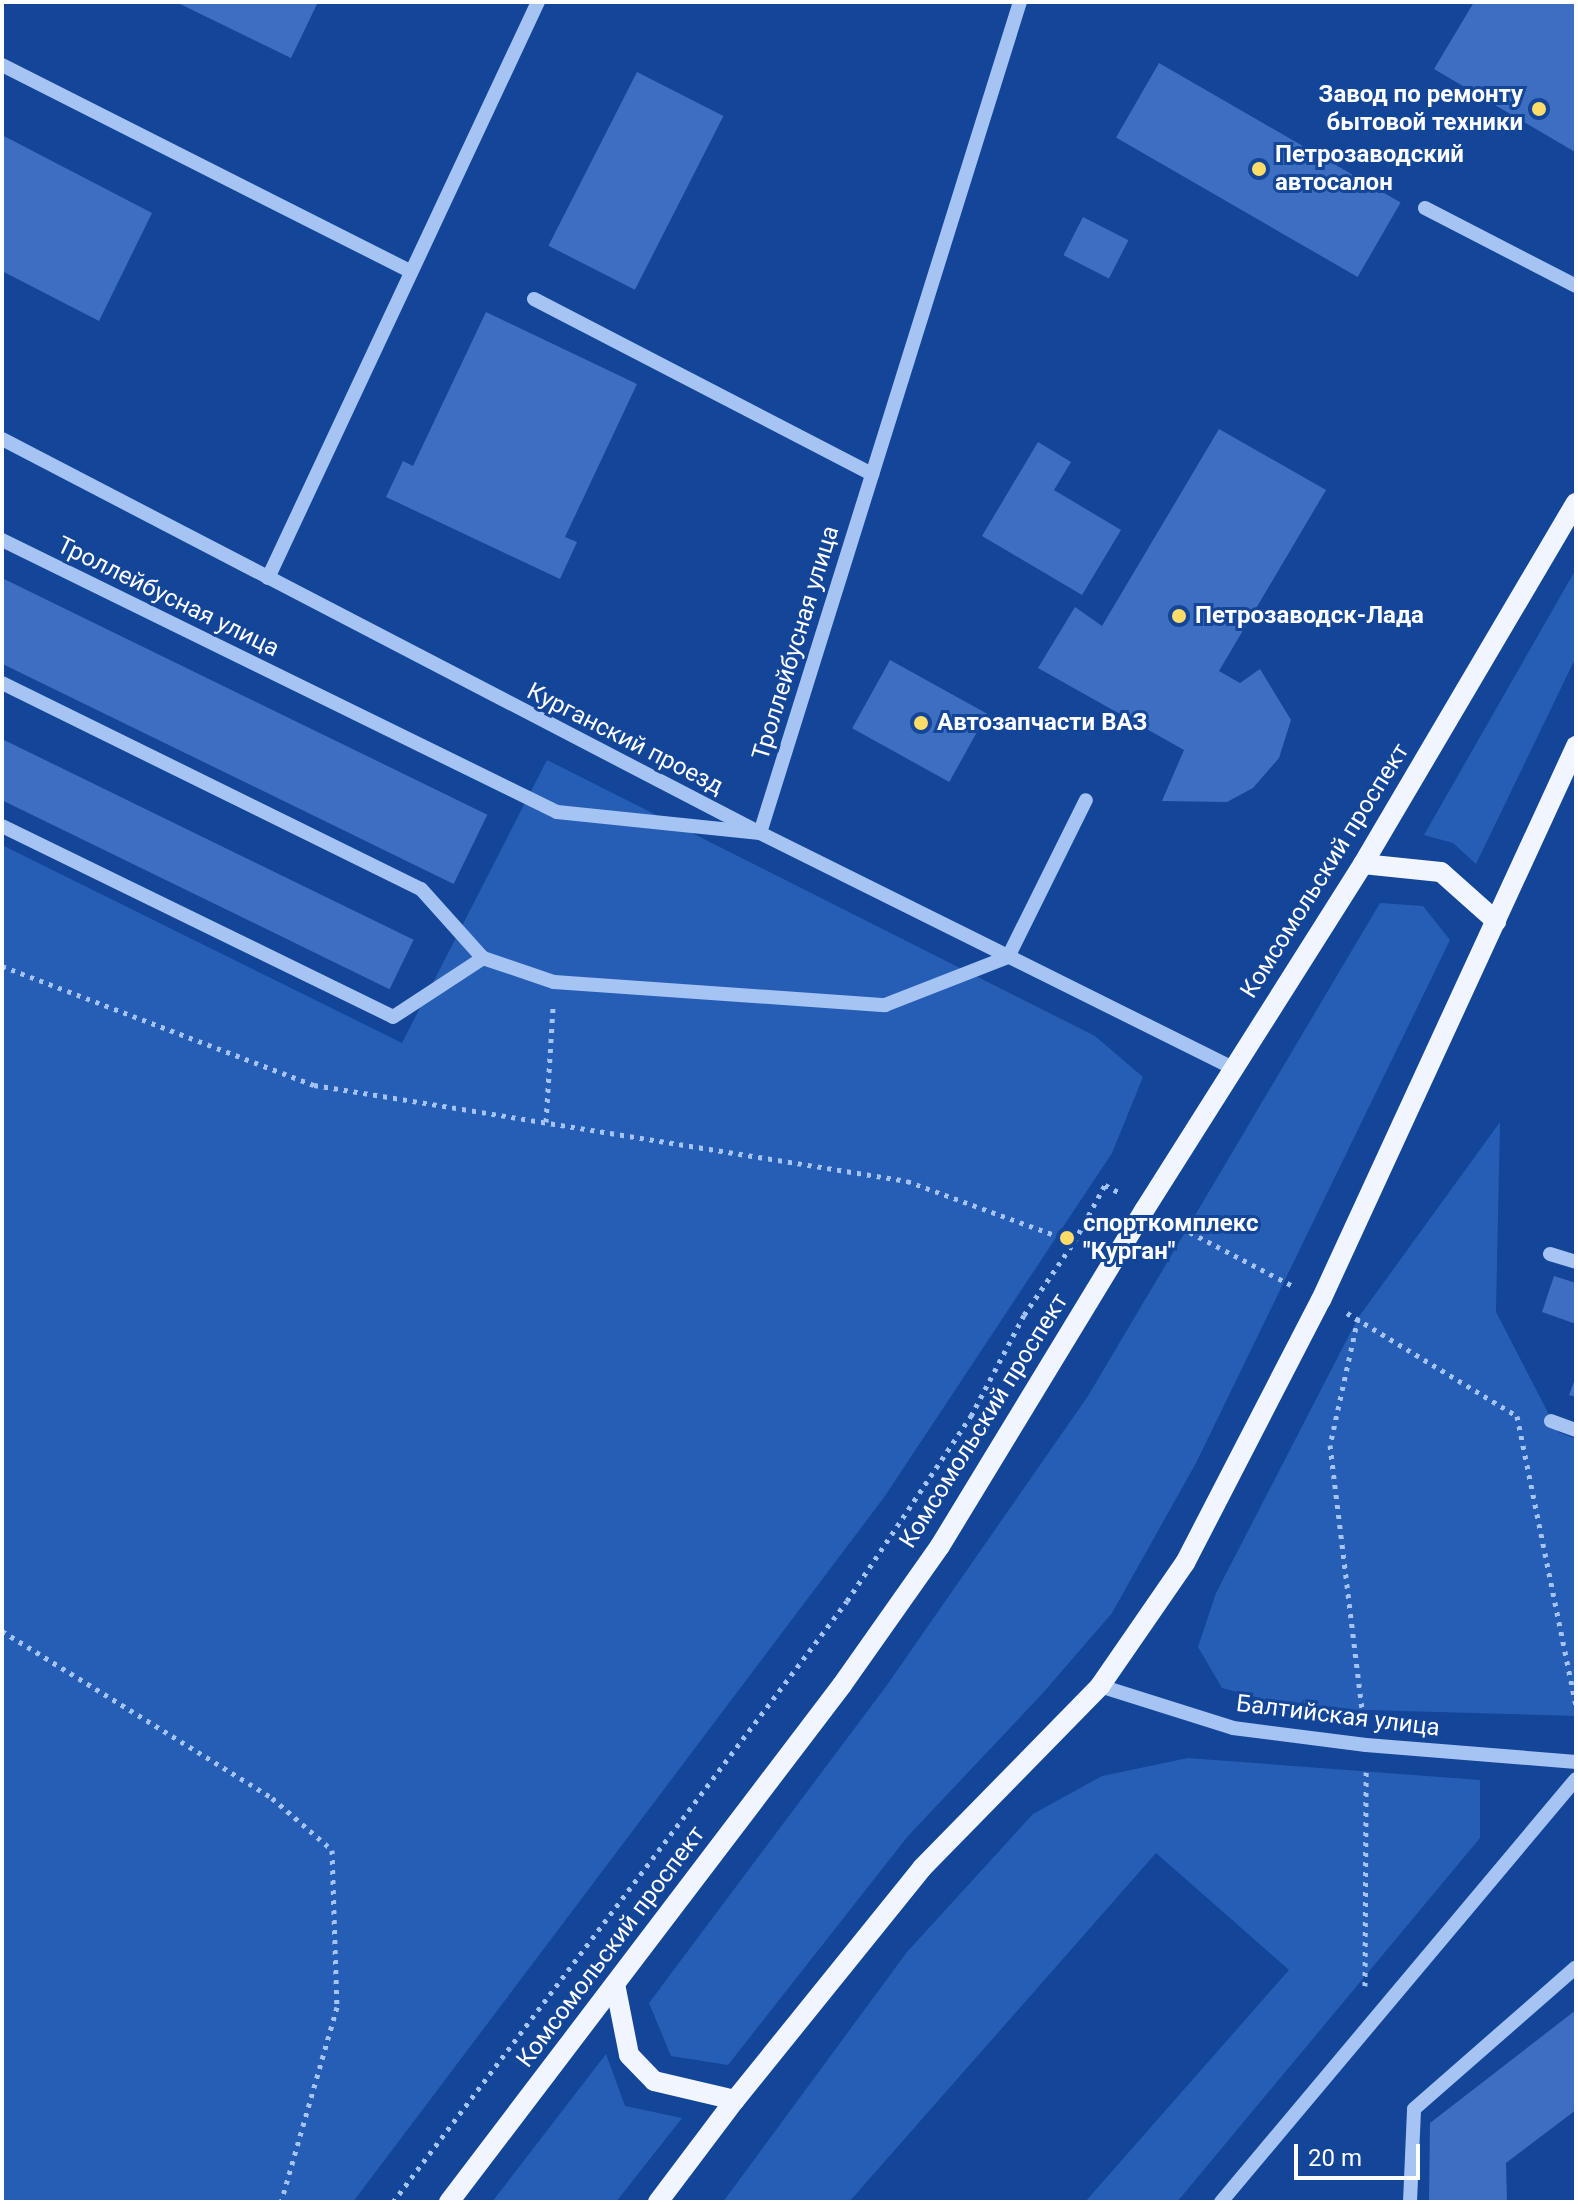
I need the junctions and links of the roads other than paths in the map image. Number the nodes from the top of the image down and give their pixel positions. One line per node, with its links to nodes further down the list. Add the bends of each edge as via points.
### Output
1 (538, 2): 5 (street)
2 (1020, 2): 9 (street, Троллейбусная улица)
3 (2, 65): 5 (street)
4 (1425, 208): 6 (street)
5 (411, 272): 12 (street)
6 (1576, 286)
7 (534, 299): 9 (street)
8 (2, 439): 12 (street, Курганский проезд)
9 (872, 474): 17 (street, Троллейбусная улица)
10 (1576, 503): 18 (main road, Комсомольский проспект)
11 (2, 540): 17 (street, Троллейбусная улица, via 557,812)
12 (268, 578): 17 (street, Курганский проезд)
13 (2, 683): 21 (street, via 421,889)
14 (1576, 746): 19 (main road)
15 (1086, 800): 20 (street)
16 (2, 826): 21 (street, via 393,1017)
17 (760, 833): 20 (street, Курганский проезд)
18 (1363, 864): 19 (main road, via 1441,872); 22 (main road, Комсомольский проспект)
19 (1496, 921): 27 (main road, via 1321,1300 1185,1563)
20 (1008, 957): 21 (street, via 885,1005 554,982); 22 (street, Курганский проезд)
21 (483, 958)
22 (1233, 1068): 31 (main road, Комсомольский проспект, via 940,1546 842,1685)
23 (1550, 1254): 24 (street)
24 (1576, 1262)
25 (1551, 1421): 26 (street)
26 (1576, 1430)
27 (1100, 1686): 28 (street, Балтийская улица, via 1233,1728); 32 (main road, via 922,1868)
28 (1576, 1762)
29 (1576, 1779): 35 (street)
30 (1576, 1967): 36 (street, via 1414,2109)
31 (615, 1984): 32 (main road, via 629,2055 654,2081); 33 (main road, Комсомольский проспект)
32 (735, 2100): 34 (main road)
33 (449, 2202)
34 (658, 2202)
35 (1221, 2202)
36 (1410, 2202)

